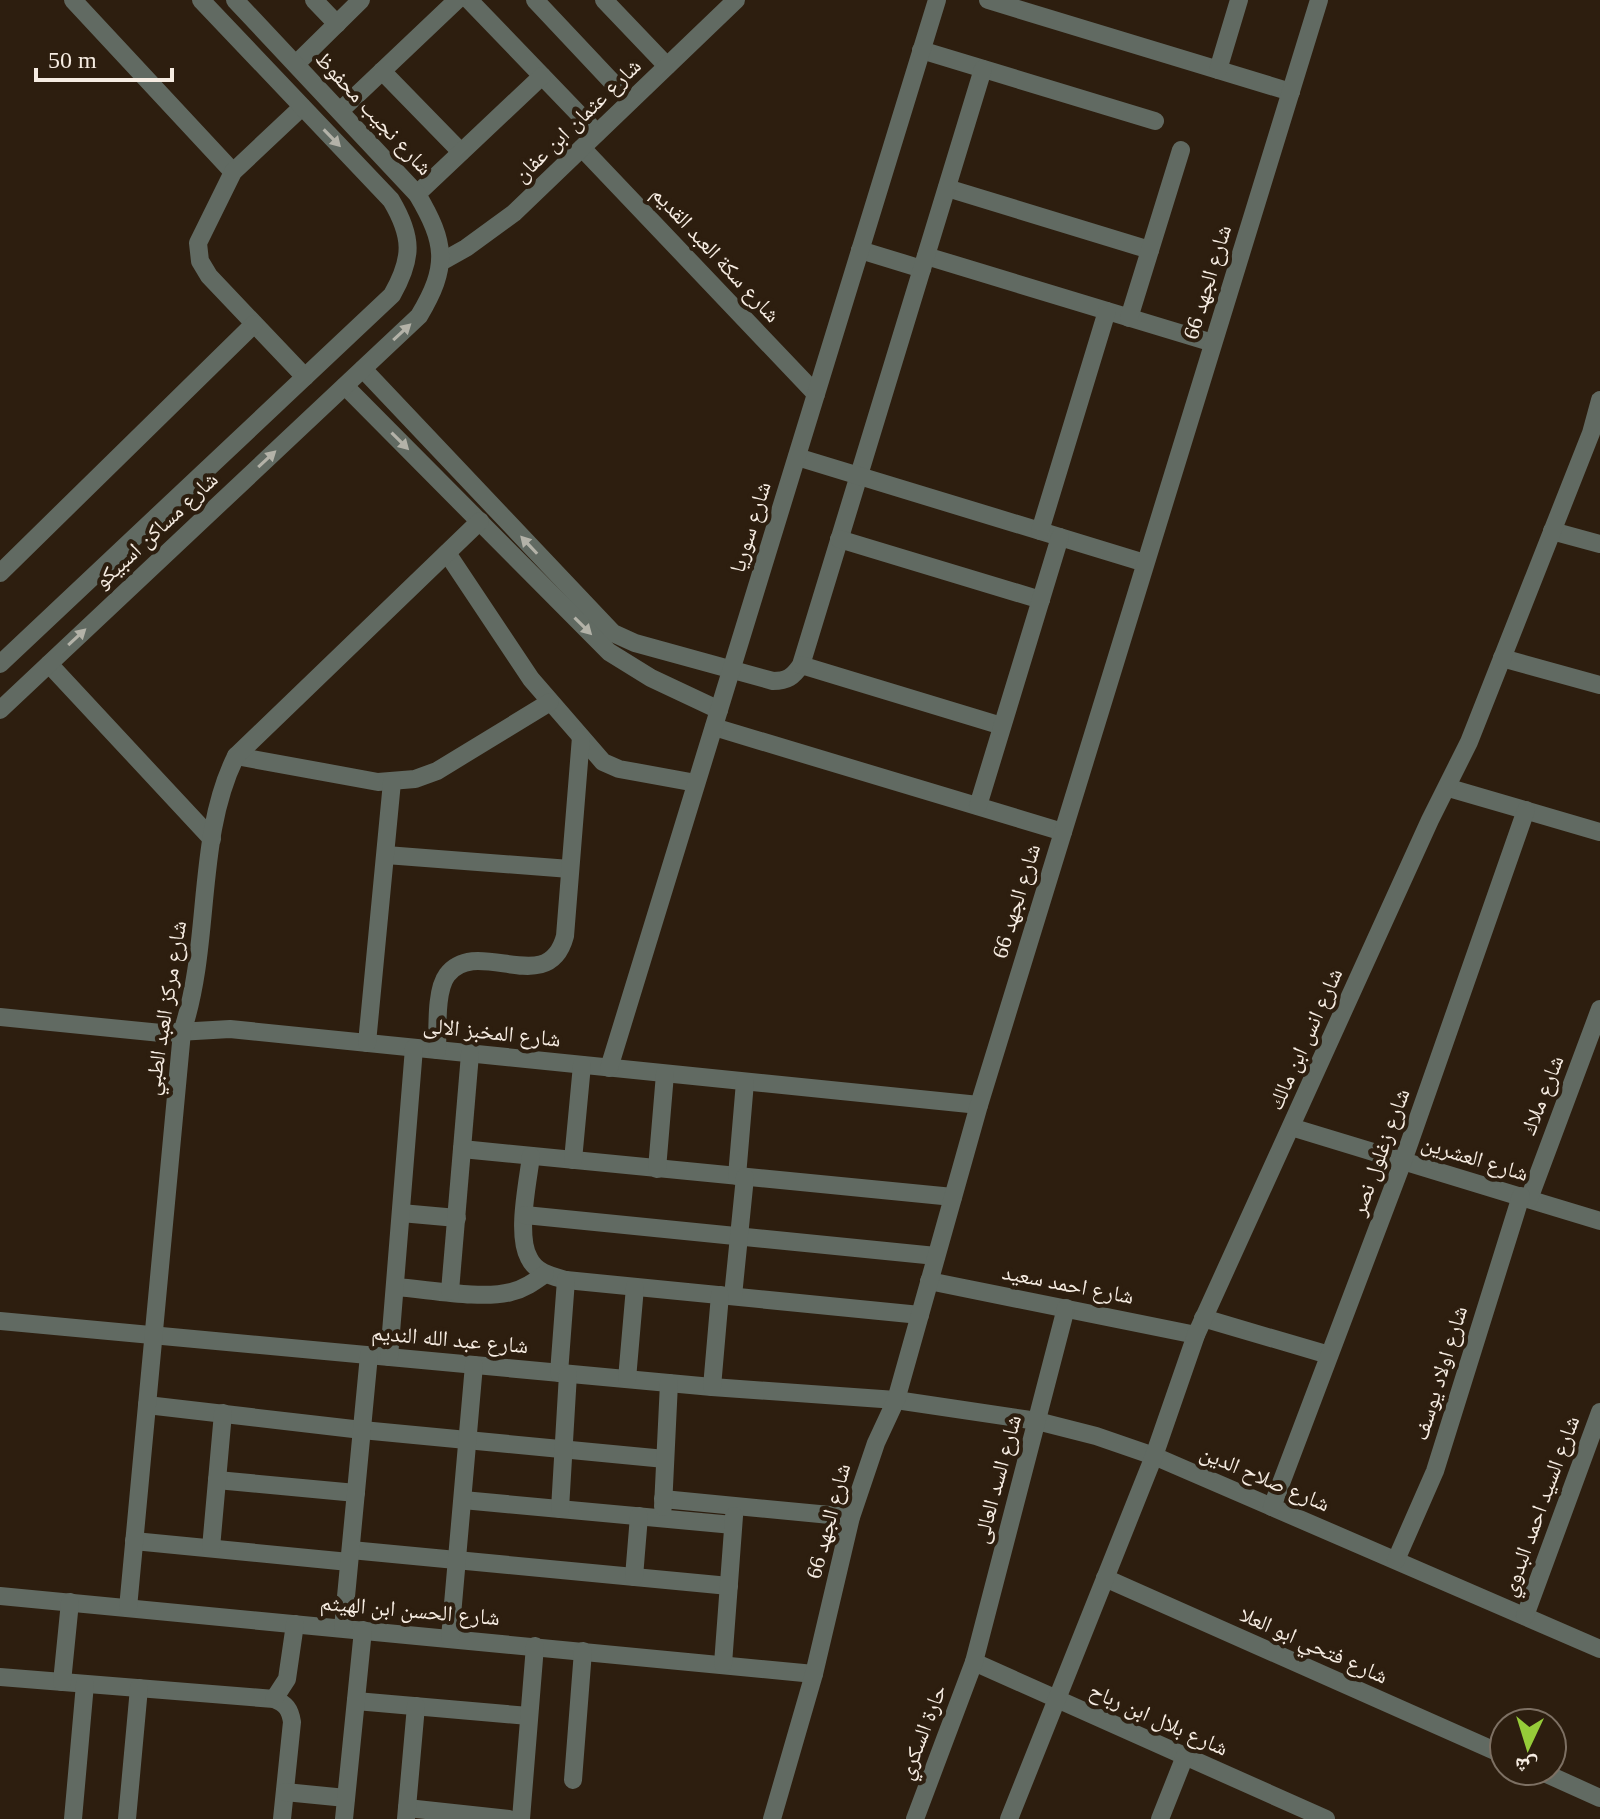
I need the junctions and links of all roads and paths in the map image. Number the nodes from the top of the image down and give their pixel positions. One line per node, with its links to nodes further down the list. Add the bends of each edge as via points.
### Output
1 (73, 0): 33 (street)
2 (201, 0): 26 (street)
3 (235, 0): 18 (street, شارع نجيب محفوظ)
4 (314, 0): 16 (street)
5 (361, 0): 16 (street)
6 (457, 0): 22 (street)
7 (469, 0): 23 (street)
8 (535, 0): 25 (street)
9 (736, 0): 19 (street, شارع عثمان ابن عفان)
10 (937, 0): 17 (street, شارع سوريا)
11 (988, 0): 15 (street)
12 (1239, 0): 21 (street)
13 (1319, 0): 24 (street, شارع الجهد 66)
14 (612, 3): 19 (street)
15 (1024, 5): 21 (street)
16 (337, 24): 18 (street)
17 (921, 50): 20 (street); 36 (street, شارع سوريا)
18 (296, 64): 27 (street, شارع نجيب محفوظ)
19 (667, 66): 25 (street, شارع عثمان ابن عفان)
20 (983, 69): 28 (street); 34 (street)
21 (1218, 70): 24 (street)
22 (382, 71): 27 (street); 32 (street)
23 (542, 76): 29 (street); 32 (street)
24 (1291, 92): 43 (street, شارع الجهد 66)
25 (630, 101): 29 (street, شارع عثمان ابن عفان)
26 (302, 107): 33 (street); 45 (street, one-way to 45, via 391,200 404,222 409,247 405,272 392,295)
27 (340, 111): 35 (street, شارع نجيب محفوظ)
28 (1155, 121)
29 (597, 133): 30 (street, شارع عثمان ابن عفان)
30 (582, 148): 38 (street, شارع عثمان ابن عفان, via 514,213); 47 (street, شارع سكة العبد القديم)
31 (1181, 150): 37 (street)
32 (461, 152): 35 (street)
33 (233, 172): 42 (street, via 198,243 200,261)
34 (947, 188): 37 (street); 39 (street)
35 (417, 194): 38 (street, شارع نجيب محفوظ, via 436,226)
36 (860, 250): 39 (street); 47 (street, شارع سوريا)
37 (1150, 250): 41 (street)
38 (441, 262): 44 (street, شارع نجيب محفوظ, one-way to 38, via 419,316 434,291)
39 (924, 262): 40 (street); 50 (street)
40 (1107, 311): 41 (street); 52 (street)
41 (1129, 318): 43 (street)
42 (254, 324): 45 (street); 59 (street)
43 (1213, 343): 58 (street, شارع الجهد 66)
44 (363, 369): 46 (street, شارع نجيب محفوظ); 65 (street, one-way to 44, via 613,633)
45 (305, 377): 62 (street, شارع مساكن اسبيكو)
46 (345, 386): 51 (street, one-way to 51); 63 (street, شارع مساكن اسبيكو, one-way to 46)
47 (816, 394): 49 (street, شارع سوريا)
48 (1600, 400): 53 (street, شارع انس ابن مالك)
49 (797, 457): 50 (street); 65 (street, شارع سوريا)
50 (859, 476): 52 (street); 55 (street)
51 (480, 521): 57 (street, شارع مركز العبد الطبي); 69 (street, one-way to 69, via 609,652)
52 (1040, 531): 54 (street)
53 (1552, 531): 56 (street); 61 (street, شارع انس ابن مالك)
54 (1060, 537): 58 (street); 60 (street)
55 (839, 539): 60 (street); 64 (street)
56 (1600, 544)
57 (447, 553): 67 (street); 72 (street, شارع مركز العبد الطبي)
58 (1145, 563): 78 (street, شارع الجهد 66)
59 (0, 573)
60 (1041, 600): 70 (street)
61 (1502, 658): 66 (street); 75 (street, شارع انس ابن مالك)
62 (0, 664)
63 (49, 664): 68 (street, شارع مساكن اسبيكو); 80 (street)
64 (801, 665): 65 (street, via 784,681); 70 (street)
65 (731, 669): 69 (street, شارع سوريا)
66 (1600, 685)
67 (550, 702): 71 (street); 73 (street, via 437,771)
68 (0, 710)
69 (716, 719): 74 (street, شارع سوريا); 76 (street)
70 (1002, 726): 76 (street)
71 (581, 737): 74 (street, via 611,766); 82 (street)
72 (236, 756): 73 (street); 80 (street, شارع مركز العبد الطبي, via 223,782)
73 (392, 782): 81 (street)
74 (696, 783): 91 (street, شارع سوريا)
75 (1449, 788): 77 (street); 95 (street, شارع انس ابن مالك)
76 (978, 806): 78 (street)
77 (1526, 810): 79 (street); 99 (street, شارع زغلول نصر)
78 (1063, 832): 94 (street, شارع الجهد 66)
79 (1600, 832)
80 (212, 839): 85 (street, شارع مركز العبد الطبي, via 198,969)
81 (386, 855): 82 (street); 86 (street)
82 (570, 869): 88 (street, via 561,951 550,962 534,966 476,961 459,965 446,976 440,992)
83 (1600, 1009): 103 (street, شارع ملاك)
84 (0, 1017): 85 (street, شارع المخبز الالى)
85 (182, 1032): 86 (street, شارع المخبز الالى, via 230,1029); 121 (street, شارع مركز العبد الطبي)
86 (367, 1043): 87 (street, شارع المخبز الالى)
87 (414, 1048): 88 (street, شارع المخبز الالى); 104 (street)
88 (437, 1050): 89 (street, شارع المخبز الالى)
89 (470, 1054): 90 (street, شارع المخبز الالى); 96 (street)
90 (582, 1065): 91 (street, شارع المخبز الالى); 98 (street)
91 (609, 1068): 92 (street, شارع المخبز الالى)
92 (665, 1074): 93 (street, شارع المخبز الالى); 100 (street)
93 (745, 1082): 94 (street, شارع المخبز الالى); 101 (street)
94 (979, 1105): 102 (street, شارع الجهد 66)
95 (1291, 1127): 99 (street, شارع العشرين); 120 (street, شارع انس ابن مالك)
96 (462, 1149): 97 (street); 106 (street)
97 (531, 1156): 98 (street); 105 (street)
98 (573, 1160): 100 (street)
99 (1403, 1161): 103 (street, شارع العشرين); 123 (street, شارع زغلول نصر)
100 (657, 1169): 101 (street)
101 (741, 1177): 102 (street); 108 (street)
102 (953, 1197): 109 (street, شارع الجهد 66)
103 (1525, 1198): 107 (street, شارع العشرين); 154 (street, شارع اولاد يوسف, via 1435,1471)
104 (401, 1213): 106 (street); 113 (street)
105 (525, 1215): 108 (street); 110 (street, via 523,1238 529,1259)
106 (457, 1218): 115 (street)
107 (1600, 1221)
108 (739, 1236): 109 (street); 116 (street)
109 (936, 1256): 112 (street, شارع الجهد 66)
110 (545, 1274): 111 (street); 115 (street, via 510,1293)
111 (566, 1280): 114 (street); 126 (street)
112 (929, 1281): 117 (street, شارع احمد سعيد); 118 (street, شارع الجهد 66)
113 (395, 1287): 115 (street); 124 (street)
114 (635, 1287): 116 (street); 127 (street)
115 (450, 1291)
116 (727, 1296): 118 (street); 129 (street)
117 (1066, 1308): 120 (street, شارع احمد سعيد); 134 (street, شارع السد العالى)
118 (920, 1315): 130 (street, شارع الجهد 66)
119 (0, 1321): 121 (street, شارع عبد الله النديم)
120 (1200, 1327): 123 (street, شارع احمد سعيد); 138 (street, شارع انس ابن مالك)
121 (154, 1335): 122 (street, شارع عبد الله النديم); 131 (street, شارع مركز العبد الطبي)
122 (369, 1355): 124 (street, شارع عبد الله النديم); 135 (street)
123 (1329, 1355): 144 (street, شارع زغلول نصر)
124 (389, 1357): 125 (street, شارع عبد الله النديم)
125 (474, 1365): 126 (street, شارع عبد الله النديم); 136 (street)
126 (563, 1373): 127 (street, شارع عبد الله النديم); 137 (street)
127 (627, 1379): 128 (street, شارع عبد الله النديم)
128 (669, 1383): 129 (street, شارع عبد الله النديم); 139 (street)
129 (712, 1387): 130 (street, شارع عبد الله النديم)
130 (896, 1400): 134 (street, شارع صلاح الدين); 148 (street, شارع الجهد 66)
131 (147, 1405): 133 (street); 150 (street, شارع مركز العبد الطبي)
132 (1600, 1412): 161 (street, شارع السيد احمد البدوي)
133 (223, 1413): 135 (street); 140 (street)
134 (1037, 1421): 138 (street, شارع صلاح الدين); 169 (street, شارع السد العالى)
135 (362, 1430): 136 (street); 141 (street)
136 (468, 1440): 137 (street); 143 (street)
137 (563, 1449): 139 (street); 145 (street)
138 (1154, 1456): 144 (street, شارع صلاح الدين); 156 (street, شارع انس ابن مالك)
139 (665, 1459): 142 (street)
140 (217, 1480): 141 (street); 151 (street)
141 (356, 1493): 152 (street)
142 (663, 1499): 146 (street); 149 (street)
143 (463, 1500): 145 (street); 153 (street)
144 (1272, 1507): 154 (street, شارع صلاح الدين)
145 (560, 1509): 147 (street)
146 (734, 1515): 148 (street); 149 (street); 157 (street)
147 (639, 1516): 149 (street); 155 (street)
148 (851, 1517): 171 (street, شارع الجهد 66)
149 (662, 1518)
150 (134, 1541): 151 (street); 160 (street, شارع مركز العبد الطبي)
151 (211, 1548): 152 (street)
152 (350, 1556): 153 (street); 163 (street)
153 (457, 1560): 155 (street); 165 (street)
154 (1396, 1560): 161 (street, شارع صلاح الدين)
155 (634, 1577): 157 (street)
156 (1105, 1578): 177 (street, شارع انس ابن مالك); 181 (street, شارع فتحي ابو العلا)
157 (729, 1586): 170 (street)
158 (0, 1596): 159 (street, شارع الحسن ابن الهيثم)
159 (70, 1602): 160 (street, شارع الحسن ابن الهيثم); 173 (street)
160 (128, 1608): 162 (street, شارع الحسن ابن الهيثم)
161 (1525, 1616): 167 (street, شارع صلاح الدين)
162 (295, 1624): 163 (street, شارع الحسن ابن الهيثم); 176 (street, via 287,1679)
163 (343, 1628): 164 (street, شارع الحسن ابن الهيثم)
164 (363, 1630): 165 (street, شارع الحسن ابن الهيثم); 178 (street)
165 (450, 1638): 166 (street, شارع الحسن ابن الهيثم)
166 (535, 1646): 168 (street, شارع الحسن ابن الهيثم); 180 (street)
167 (1600, 1649)
168 (583, 1651): 170 (street, شارع الحسن ابن الهيثم); 183 (street)
169 (974, 1662): 177 (street, شارع بلال ابن رباح); 197 (street, حارة السكري)
170 (723, 1664): 171 (street, شارع الحسن ابن الهيثم)
171 (814, 1674): 196 (street, شارع الجهد 66)
172 (0, 1677): 173 (street)
173 (62, 1682): 174 (street)
174 (85, 1684): 175 (street); 190 (street)
175 (139, 1688): 176 (street); 191 (street)
176 (274, 1699): 185 (street, via 284,1703 292,1722)
177 (1057, 1700): 182 (street, شارع بلال ابن رباح); 198 (street, شارع انس ابن مالك)
178 (356, 1701): 179 (street); 186 (street)
179 (416, 1706): 180 (street); 188 (street)
180 (529, 1716): 195 (street)
181 (1488, 1748)
182 (1185, 1756): 189 (street, شارع بلال ابن رباح); 199 (street)
183 (573, 1780)
184 (1568, 1784): 187 (street)
185 (285, 1792): 186 (street); 192 (street)
186 (346, 1798): 193 (street)
187 (1600, 1798)
188 (406, 1813): 194 (street)
189 (1314, 1817)
190 (73, 1819)
191 (127, 1819)
192 (282, 1819)
193 (344, 1819)
194 (509, 1819)
195 (521, 1819)
196 (772, 1819)
197 (915, 1819)
198 (1009, 1819)
199 (1160, 1819)

